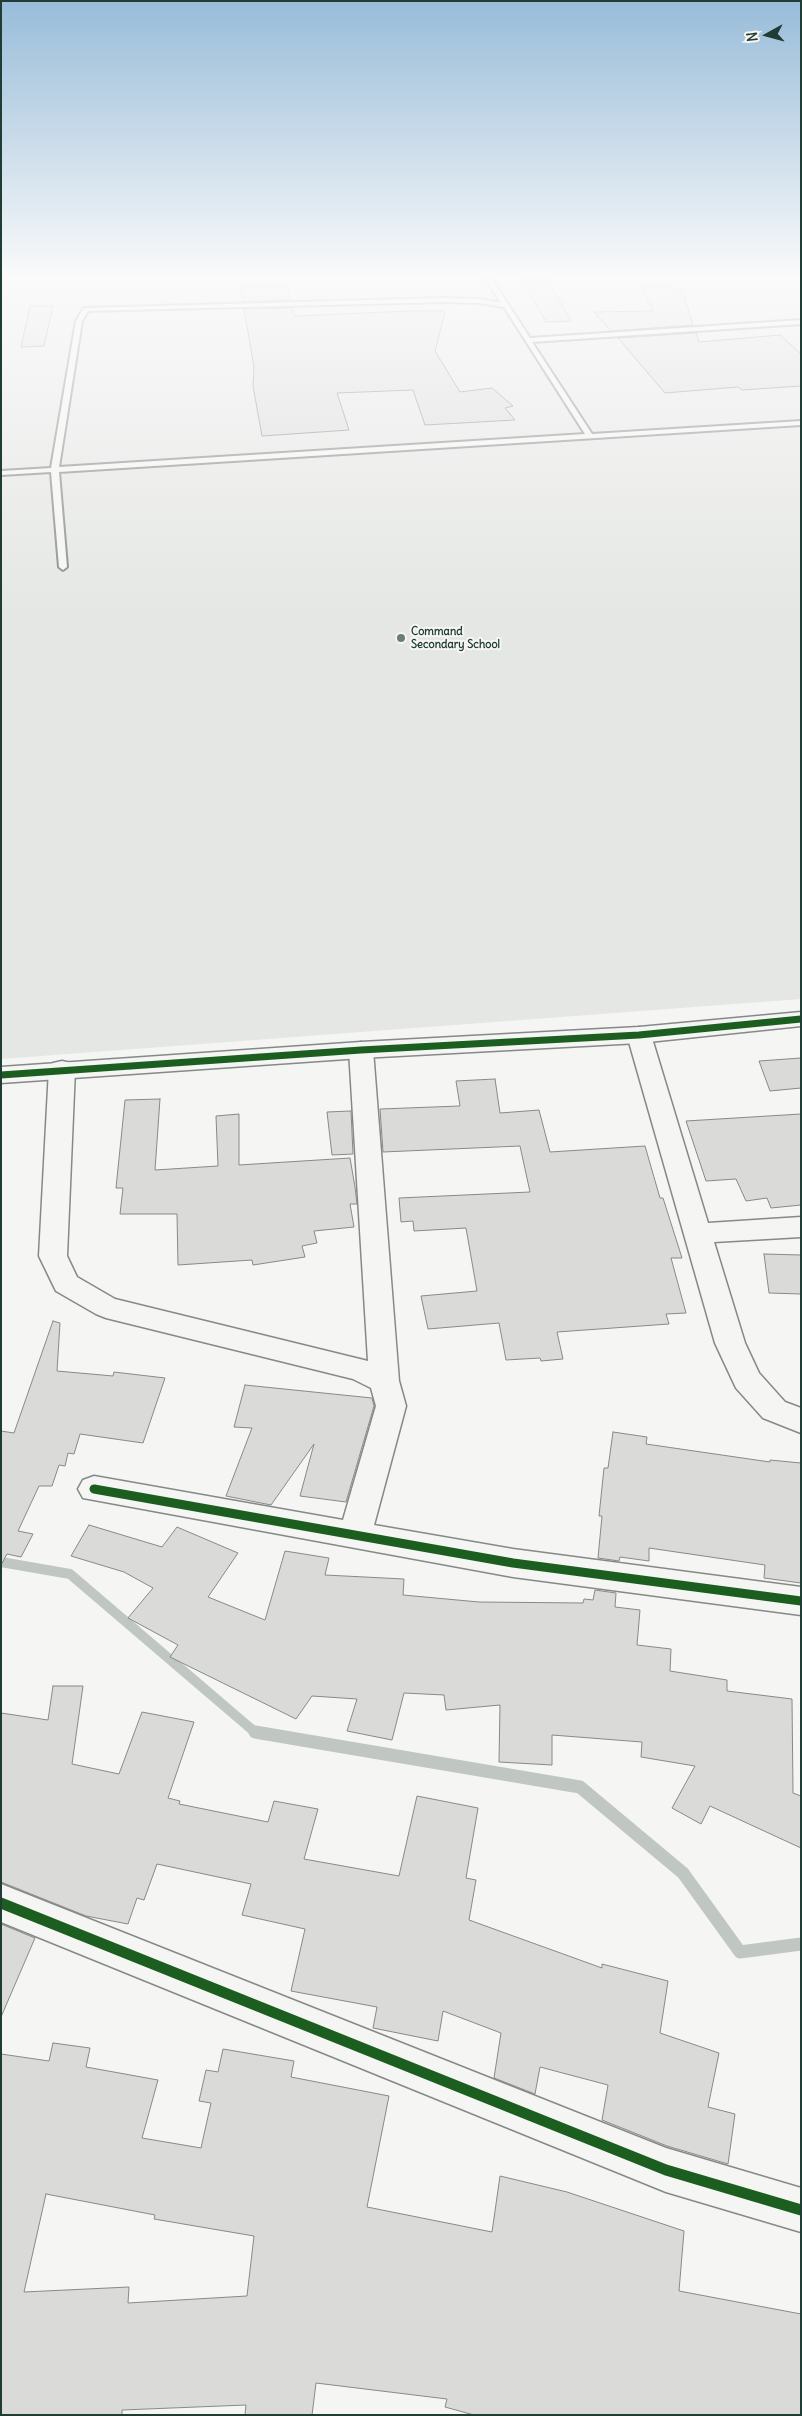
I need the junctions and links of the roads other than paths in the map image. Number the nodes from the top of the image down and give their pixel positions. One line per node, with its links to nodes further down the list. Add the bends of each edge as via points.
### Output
1 (68, 391): 5 (lane)
2 (560, 391): 4 (lane)
3 (801, 423): 4 (lane)
4 (590, 437): 5 (lane)
5 (55, 469): 6 (lane); 7 (lane)
6 (1, 473)
7 (63, 567)
8 (801, 1019): 9 (street)
9 (639, 1035): 10 (street); 14 (street)
10 (361, 1050): 11 (street); 15 (street)
11 (62, 1069): 12 (street); 15 (street, via 53,1256 66,1284 106,1307 361,1370)
12 (1, 1075)
13 (801, 1227): 14 (street)
14 (698, 1233): 16 (street, via 730,1343 747,1380 774,1410)
15 (384, 1381): 18 (street, via 390,1406)
16 (801, 1421)
17 (94, 1489): 18 (street)
18 (355, 1533): 19 (street, via 513,1563)
19 (801, 1601)
20 (1, 1903): 21 (street, via 666,2170)
21 (801, 2210)

